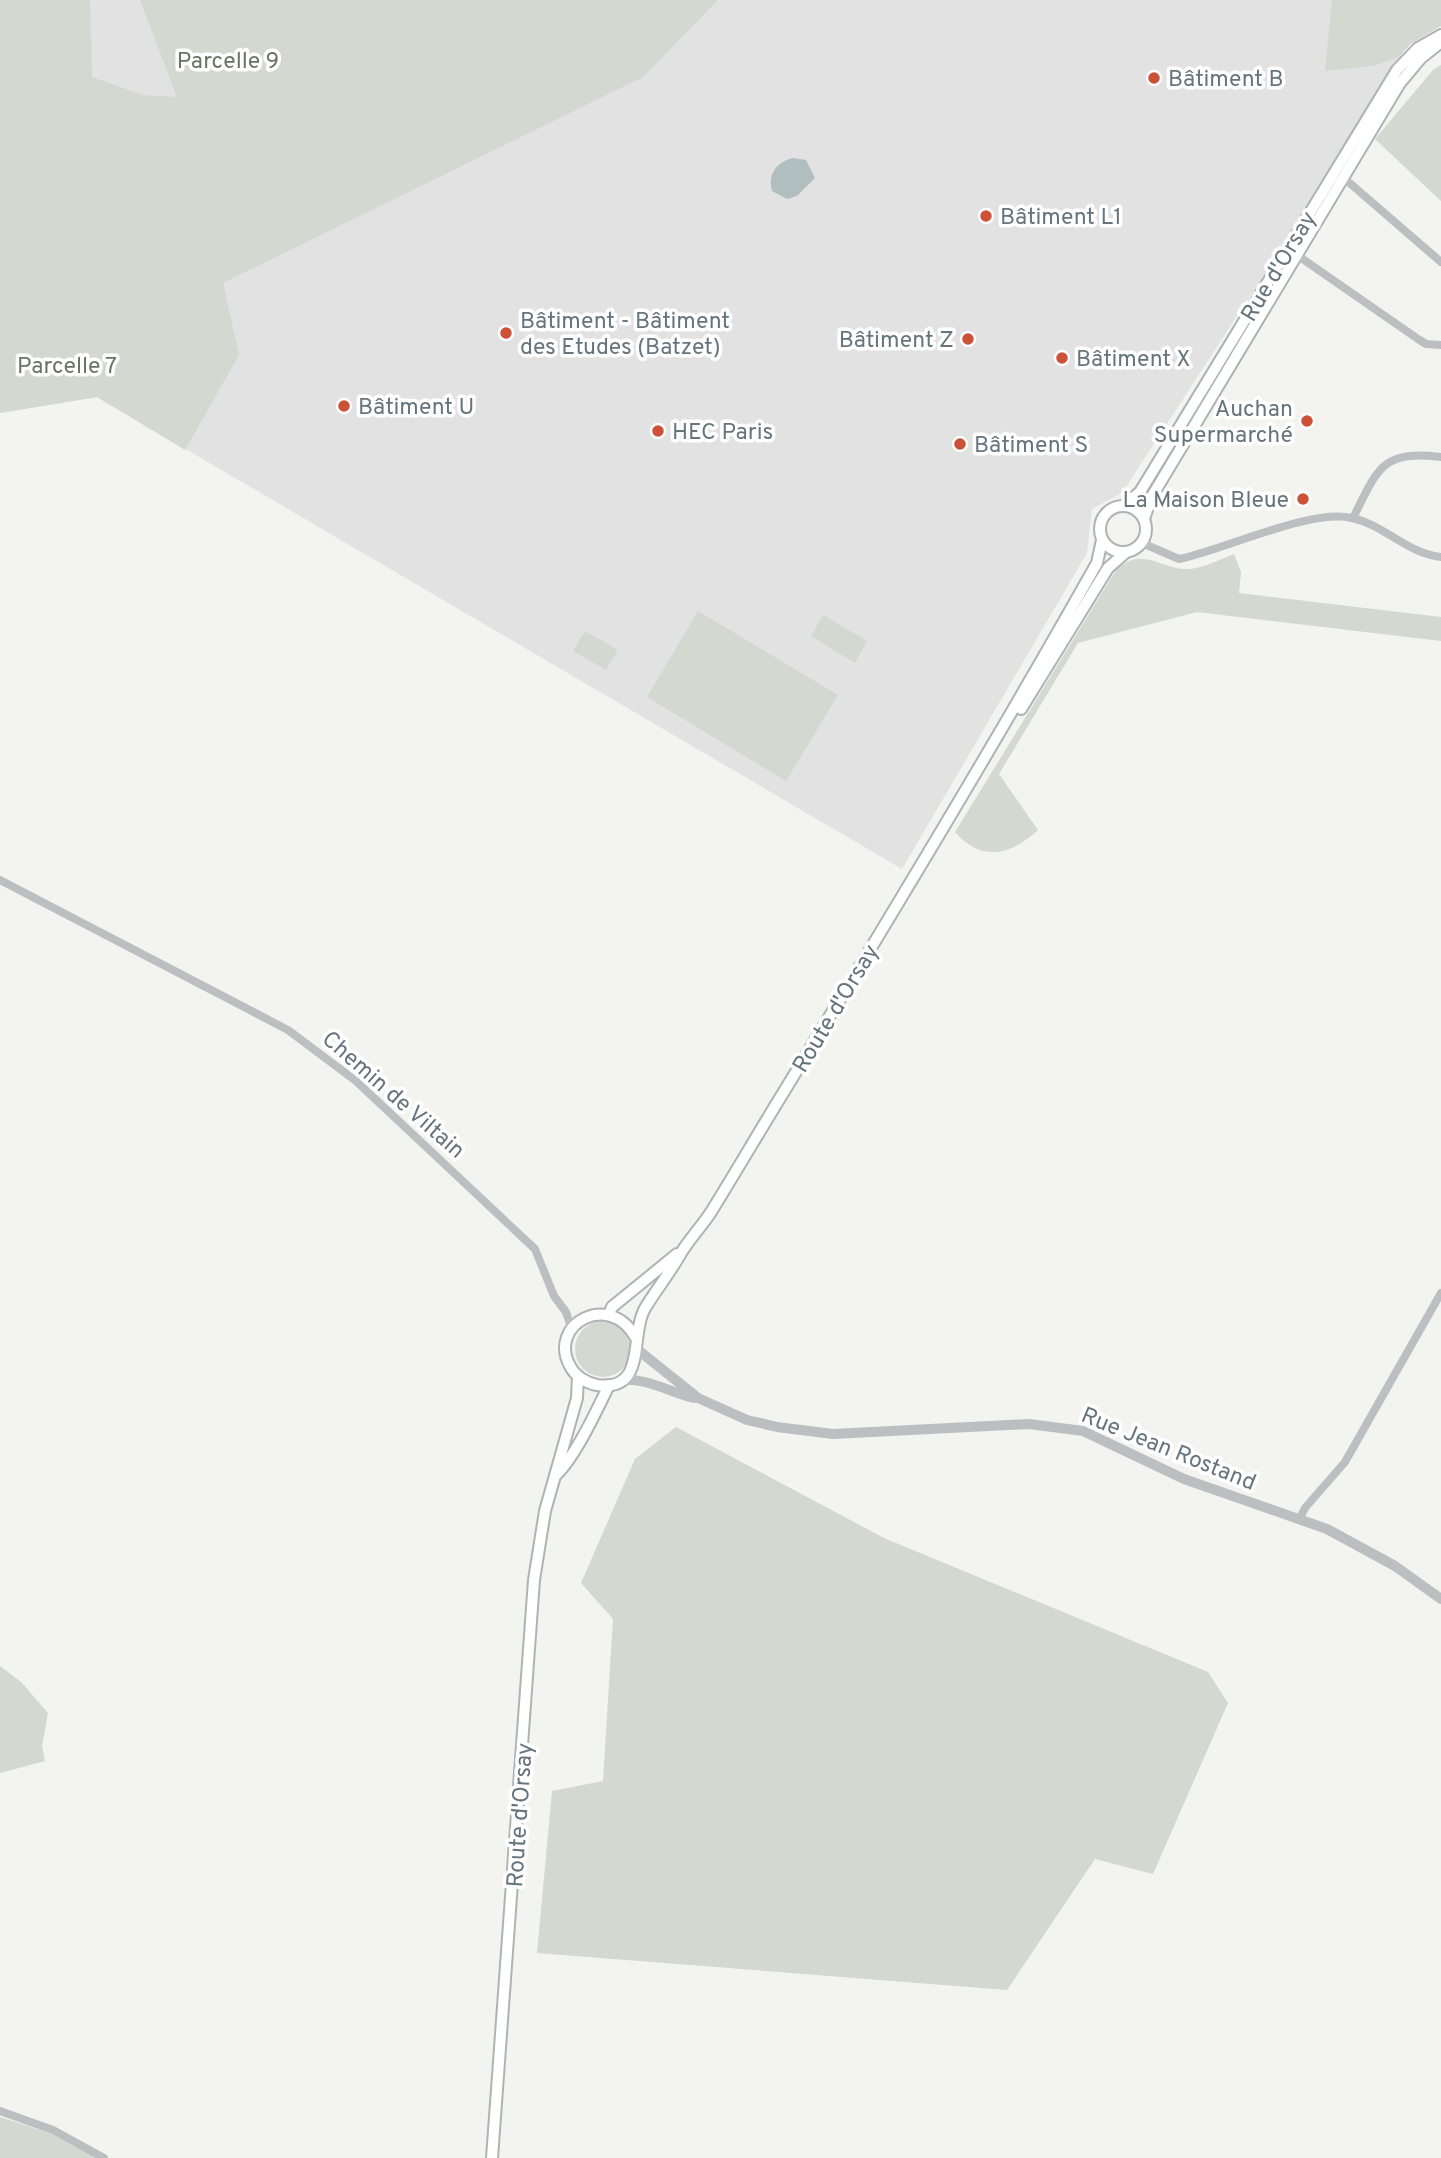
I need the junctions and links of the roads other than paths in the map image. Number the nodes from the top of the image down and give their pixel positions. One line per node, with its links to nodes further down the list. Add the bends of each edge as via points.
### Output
1 (1441, 34): 4 (main road, Rue d'Orsay, via 1418,48 1398,70)
2 (1441, 42): 3 (main road, Rue d'Orsay, via 1400,83)
3 (1345, 179): 4 (street); 5 (main road, Rue d'Orsay); 6 (street)
4 (1329, 182): 5 (main road, Rue d'Orsay)
5 (1294, 253): 7 (street, via 1418,339); 9 (main road, Rue d'Orsay, via 1140,492); 11 (main road, Rue d'Orsay, via 1151,498)
6 (1441, 262)
7 (1441, 345)
8 (1441, 457): 10 (street, via 1394,457 1382,468)
9 (1123, 506): 11 (main road, via 1136,509); 12 (main road, via 1104,515)
10 (1353, 518): 13 (street, via 1319,518 1179,559); 15 (street, via 1413,550)
11 (1144, 520): 13 (main road)
12 (1102, 540): 14 (main road, via 1112,550); 16 (main road, Route d'Orsay, via 1097,563)
13 (1142, 543): 14 (main road)
14 (1125, 553): 16 (main road, Route d'Orsay, via 1108,568)
15 (1441, 557)
16 (982, 766): 18 (main road, Route d'Orsay, via 716,1204)
17 (0, 880): 20 (street, Chemin de Viltain, via 288,1030 321,1053 535,1249 554,1296)
18 (684, 1247): 21 (main road, Route d'Orsay); 24 (main road, Route d'Orsay, via 643,1312)
19 (1441, 1293): 31 (street, via 1345,1462)
20 (566, 1312): 22 (street); 23 (street, Chemin de Viltain)
21 (609, 1314): 22 (main road); 24 (main road, via 630,1327)
22 (585, 1317): 23 (main road)
23 (572, 1329): 26 (main road, via 567,1359)
24 (636, 1338): 25 (main road)
25 (638, 1350): 27 (main road, via 636,1362); 29 (street, Rue Jean Rostand)
26 (578, 1376): 28 (main road); 30 (main road, Route d'Orsay, via 577,1398)
27 (621, 1380): 28 (main road); 29 (street, Rue Jean Rostand, via 649,1381)
28 (609, 1385): 30 (main road, Route d'Orsay, via 571,1460)
29 (698, 1398): 31 (street, Rue Jean Rostand, via 747,1420 827,1434 1029,1424 1064,1427 1103,1438 1184,1479)
30 (556, 1475): 35 (main road, Route d'Orsay, via 534,1580)
31 (1300, 1518): 32 (street, Rue Jean Rostand, via 1395,1566)
32 (1441, 1599)
33 (0, 2111): 34 (street, via 53,2130)
34 (104, 2158)
35 (492, 2158)

